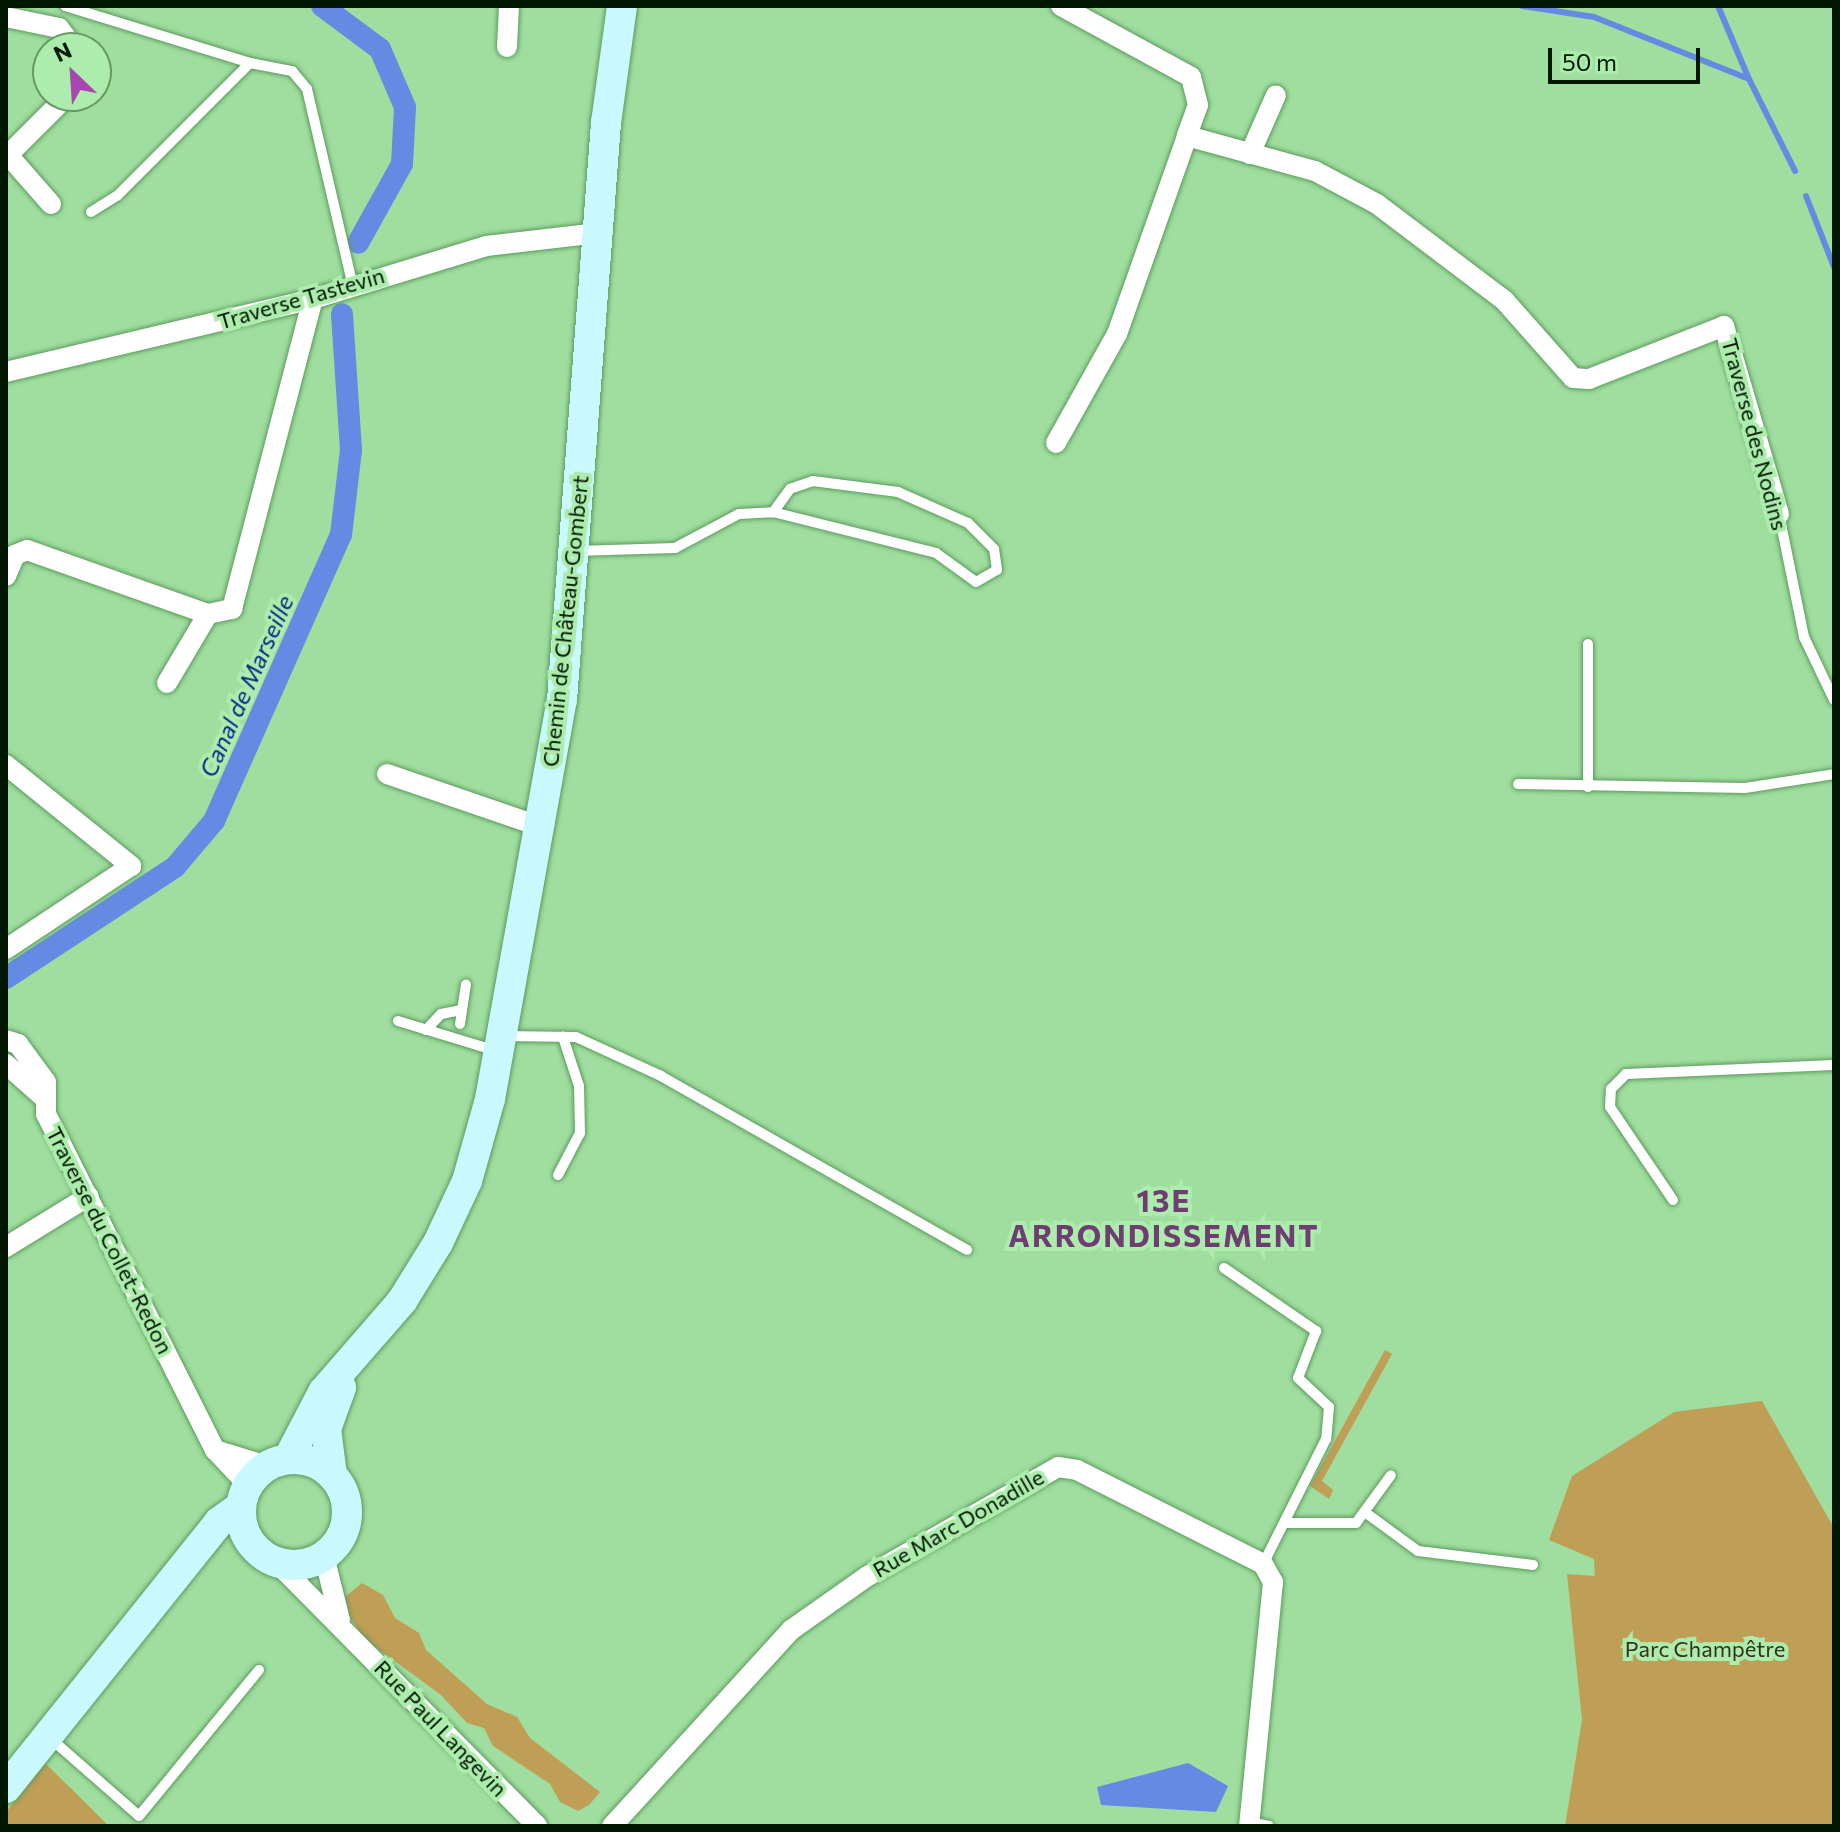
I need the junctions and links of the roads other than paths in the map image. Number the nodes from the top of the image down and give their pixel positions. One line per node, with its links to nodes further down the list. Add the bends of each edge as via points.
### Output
1 (65, 6): 8 (lane)
2 (509, 6): 7 (street)
3 (1061, 6): 11 (street, via 1191,77 1198,105)
4 (621, 7): 16 (street, Chemin de Château-Gombert)
5 (6, 17): 6 (street)
6 (62, 32)
7 (507, 47)
8 (250, 63): 15 (lane, via 117,196); 17 (lane, via 292,71 307,89)
9 (1276, 95): 13 (street)
10 (50, 112): 12 (street)
11 (1187, 136): 13 (street, Traverse des Nodins); 20 (street, via 1117,334)
12 (7, 153): 14 (street)
13 (1250, 154): 22 (street, Traverse des Nodins, via 1315,171 1377,204 1504,300 1573,378 1589,379 1724,326)
14 (51, 204)
15 (91, 212)
16 (598, 233): 17 (street, Traverse Tastevin, via 486,246); 23 (street, Chemin de Château-Gombert)
17 (352, 283): 18 (street, Traverse Tastevin)
18 (313, 299): 19 (street, Traverse Tastevin); 25 (street, via 232,609)
19 (6, 372)
20 (1056, 443)
21 (773, 512): 21 (lane, via 936,553 976,582 997,570 994,549 968,523 898,492 813,481 790,489); 23 (lane, via 739,514 675,548)
22 (1779, 514): 28 (lane, Traverse des Nodins, via 1804,637)
23 (573, 551): 34 (street, Chemin de Château-Gombert, via 562,700)
24 (6, 576): 25 (street, via 15,555 27,550)
25 (208, 614): 27 (street)
26 (1588, 644): 33 (lane)
27 (167, 683)
28 (1834, 700)
29 (6, 765): 35 (street, via 131,866)
30 (387, 774): 34 (street)
31 (1834, 774): 33 (lane, via 1745,788)
32 (1518, 784): 33 (lane)
33 (1588, 787)
34 (542, 827): 43 (street, Chemin de Château-Gombert)
35 (6, 949)
36 (466, 984): 37 (lane)
37 (462, 1010): 39 (lane); 40 (lane, via 441,1014)
38 (398, 1021): 40 (lane)
39 (460, 1024)
40 (426, 1030): 43 (lane)
41 (563, 1037): 43 (lane); 47 (lane, via 579,1086 580,1133); 51 (lane, via 661,1076)
42 (6, 1040): 46 (street, Traverse du Collet-Redon, via 38,1069 46,1082)
43 (500, 1044): 53 (street, Chemin de Château-Gombert, via 467,1181 410,1290)
44 (6, 1064): 46 (street)
45 (1834, 1065): 49 (lane, via 1626,1074 1611,1089 1610,1107)
46 (42, 1096): 48 (street, Traverse du Collet-Redon)
47 (558, 1175)
48 (89, 1196): 50 (street); 56 (street, Traverse du Collet-Redon, via 215,1450)
49 (1673, 1200)
50 (6, 1247)
51 (967, 1250)
52 (1224, 1268): 58 (lane, via 1319,1338 1297,1369 1329,1407 1326,1439)
53 (367, 1344): 54 (street, Chemin de Château-Gombert, via 326,1429); 56 (street, Chemin de Château-Gombert, via 323,1392)
54 (332, 1475): 56 (street); 61 (street, via 347,1517)
55 (1391, 1475): 57 (lane)
56 (261, 1479): 59 (street); 60 (street, Chemin de Château-Gombert)
57 (1366, 1513): 58 (lane, via 1343,1529); 64 (lane, via 1418,1551)
58 (1285, 1523): 62 (lane)
59 (252, 1545): 60 (street); 63 (street)
60 (193, 1555): 67 (street, Chemin de Château-Gombert)
61 (324, 1556): 63 (street); 65 (street, Rue Paul Langevin, via 327,1587)
62 (1263, 1564): 69 (street, via 1273,1582 1274,1612); 71 (street, Rue Marc Donadille, via 1077,1470 1040,1473 843,1590 791,1630)
63 (279, 1565): 65 (street, Rue Paul Langevin)
64 (1533, 1565)
65 (345, 1631): 70 (street, Rue Paul Langevin)
66 (259, 1670): 67 (lane, via 139,1816)
67 (49, 1737): 68 (street, Chemin de Château-Gombert)
68 (6, 1788)
69 (1256, 1825)
70 (537, 1826)
71 (612, 1826)

